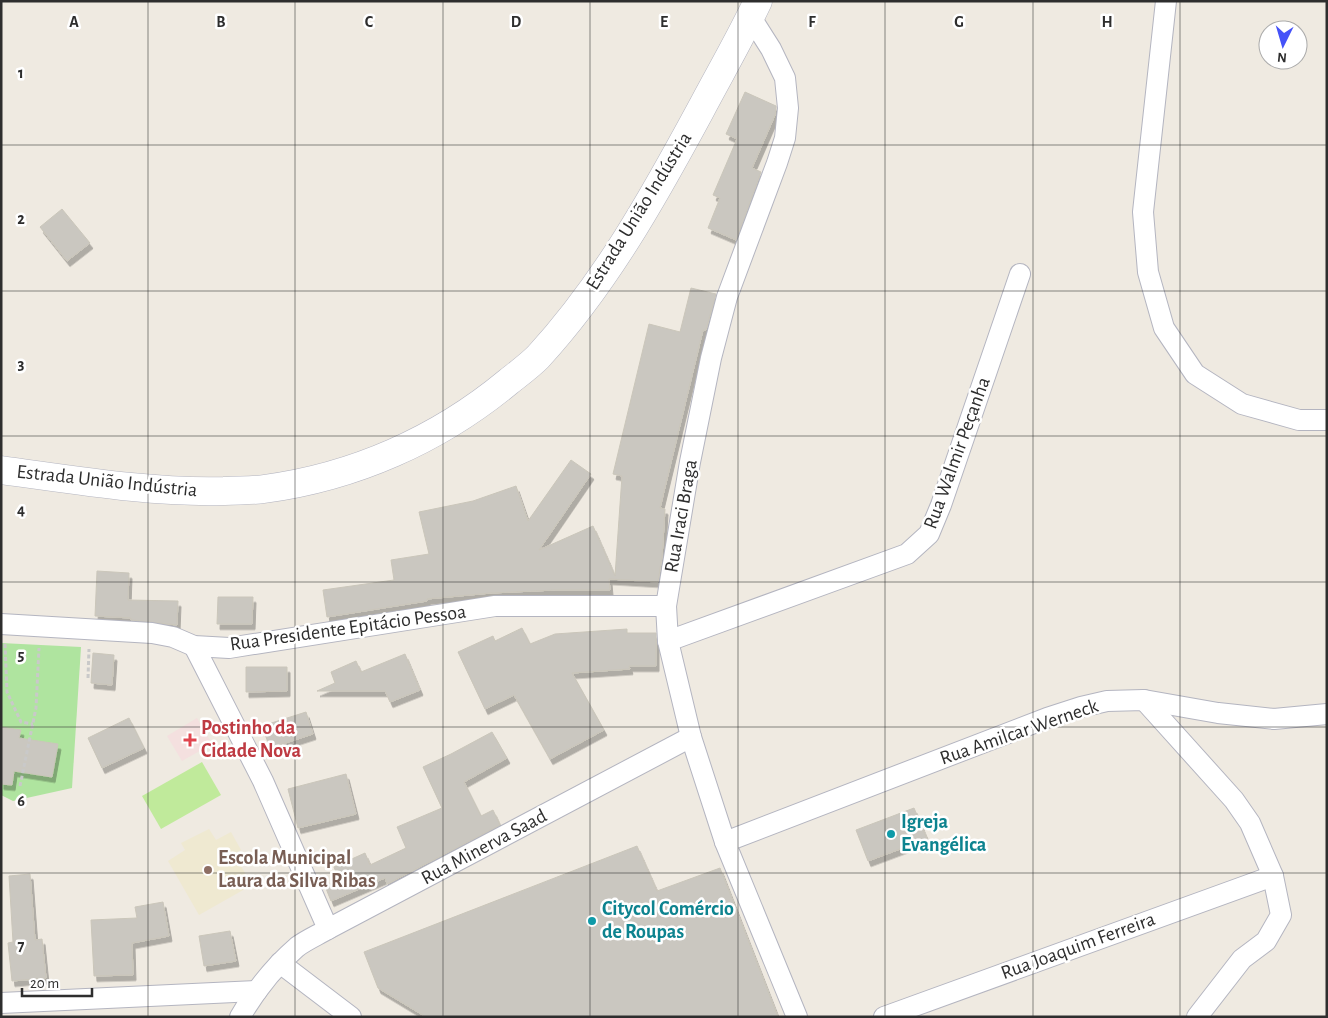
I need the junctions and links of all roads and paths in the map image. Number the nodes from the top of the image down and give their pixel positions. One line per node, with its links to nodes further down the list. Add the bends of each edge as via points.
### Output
1 (1166, 1): 4 (street, via 1143,212 1148,272 1164,328 1195,374 1242,404 1299,420)
2 (754, 9): 5 (main road, Estrada União Indústria, via 667,172 627,240 579,307 537,358 486,400 436,433 381,459 324,477 263,490 152,489); 6 (street, Rua Iraci Braga, via 785,78 788,108 785,138 727,297 711,358)
3 (1020, 274): 9 (street, Rua Walmir Peçanha, via 929,534 907,554)
4 (1327, 420)
5 (1, 470)
6 (666, 606): 9 (street, Rua Iraci Braga); 11 (street, Rua Presidente Epitácio Pessoa, via 495,606 229,648)
7 (3, 631): 11 (street, Rua Presidente Epitácio Pessoa, via 152,632); 15 (path, via 7,692 20,722)
8 (40, 641): 15 (path)
9 (668, 641): 16 (street, Rua Iraci Braga)
10 (90, 643): 12 (path)
11 (194, 646): 20 (street, via 263,781)
12 (88, 678)
13 (1144, 700): 14 (street, Rua Amilcar Werneck, via 1274,719); 18 (street, Rua Amilcar Werneck, via 1107,701 1046,718); 19 (street, via 1234,800 1250,823)
14 (1327, 714)
15 (33, 724): 17 (path)
16 (691, 737): 18 (street, Rua Iraci Braga); 20 (street, Rua Minerva Saad)
17 (20, 786)
18 (725, 842): 26 (street, Rua Iraci Braga)
19 (1272, 876): 27 (street, Rua Joaquim Ferreira); 28 (street, via 1281,915 1266,941 1242,959)
20 (328, 929): 21 (street, Rua Minerva Saad, via 299,946)
21 (280, 963): 22 (street, Rua Minerva Saad); 25 (street)
22 (257, 991): 23 (street); 24 (street, Rua Minerva Saad)
23 (1, 1003)
24 (240, 1017)
25 (351, 1017)
26 (797, 1017)
27 (884, 1017)
28 (1197, 1017)

